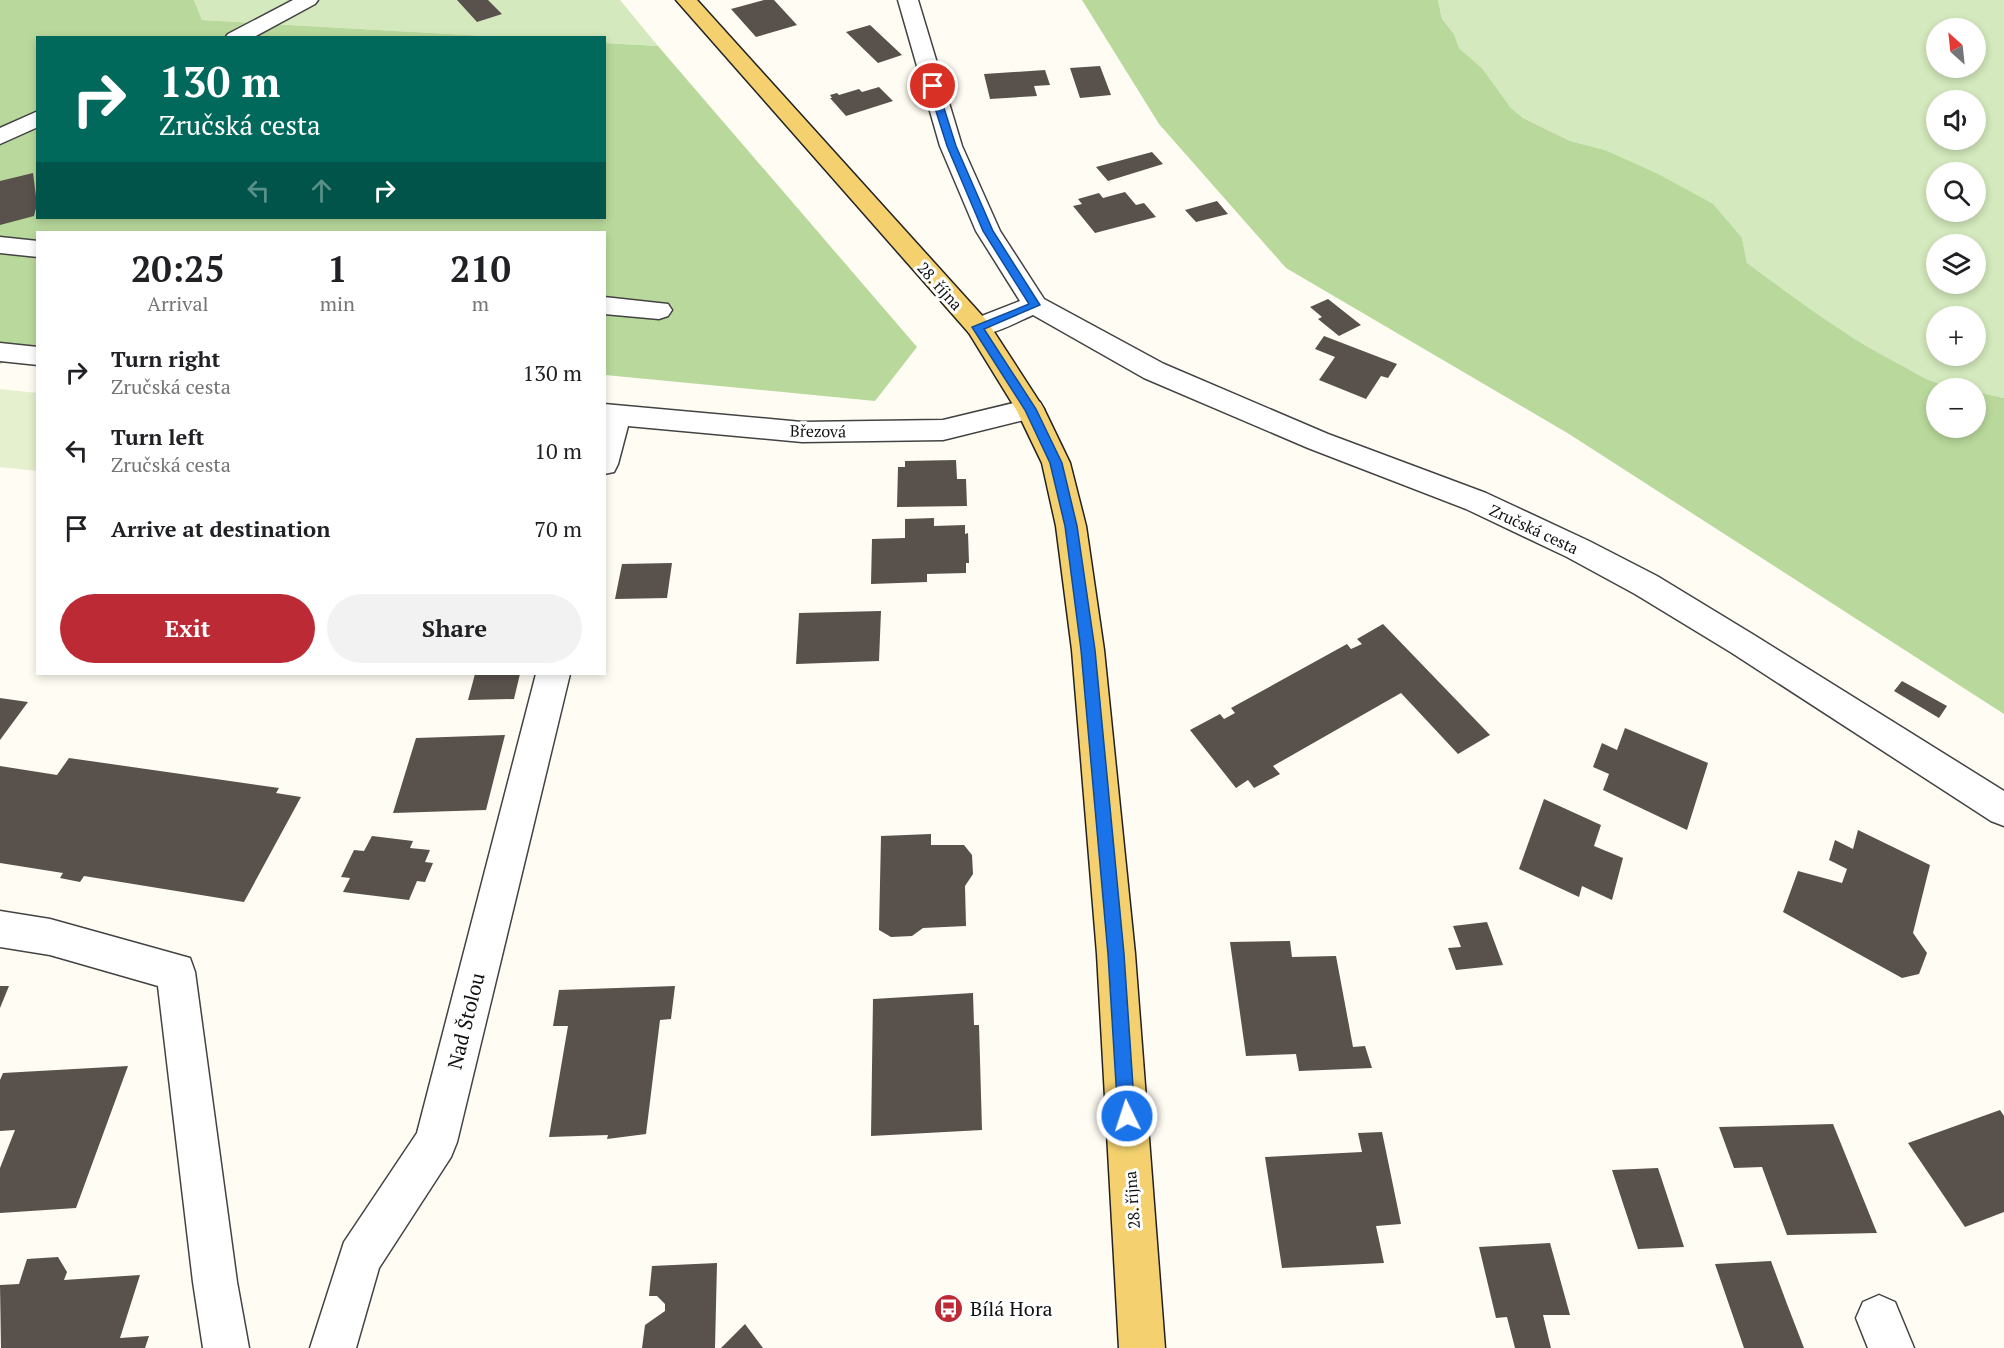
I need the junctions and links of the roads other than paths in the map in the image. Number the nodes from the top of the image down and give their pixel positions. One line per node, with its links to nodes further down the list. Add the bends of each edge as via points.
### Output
1 (308, 0): 4 (street)
2 (686, 0): 12 (main road, 28. října)
3 (908, 0): 10 (street, Zručská cesta, via 951,146 988,231)
4 (239, 36)
5 (36, 119): 6 (street)
6 (0, 137)
7 (0, 245): 8 (street)
8 (36, 249)
9 (606, 305): 11 (street)
10 (1035, 305): 12 (street); 19 (street, Zručská cesta, via 1154,371 1318,441 1476,501 1578,549 1733,638)
11 (659, 310)
12 (978, 327): 15 (main road, 28. října)
13 (0, 352): 14 (street)
14 (36, 356)
15 (1030, 409): 16 (street, Březová, via 943,430 802,432); 23 (main road, 28. října, via 1056,463 1088,650 1116,954)
16 (610, 415): 17 (street)
17 (606, 448)
18 (552, 675): 22 (street, Nad Štolou, via 436,1142 360,1258)
19 (2004, 810)
20 (0, 929): 21 (street, via 50,936 176,972)
21 (226, 1348)
22 (333, 1348)
23 (1142, 1348)

